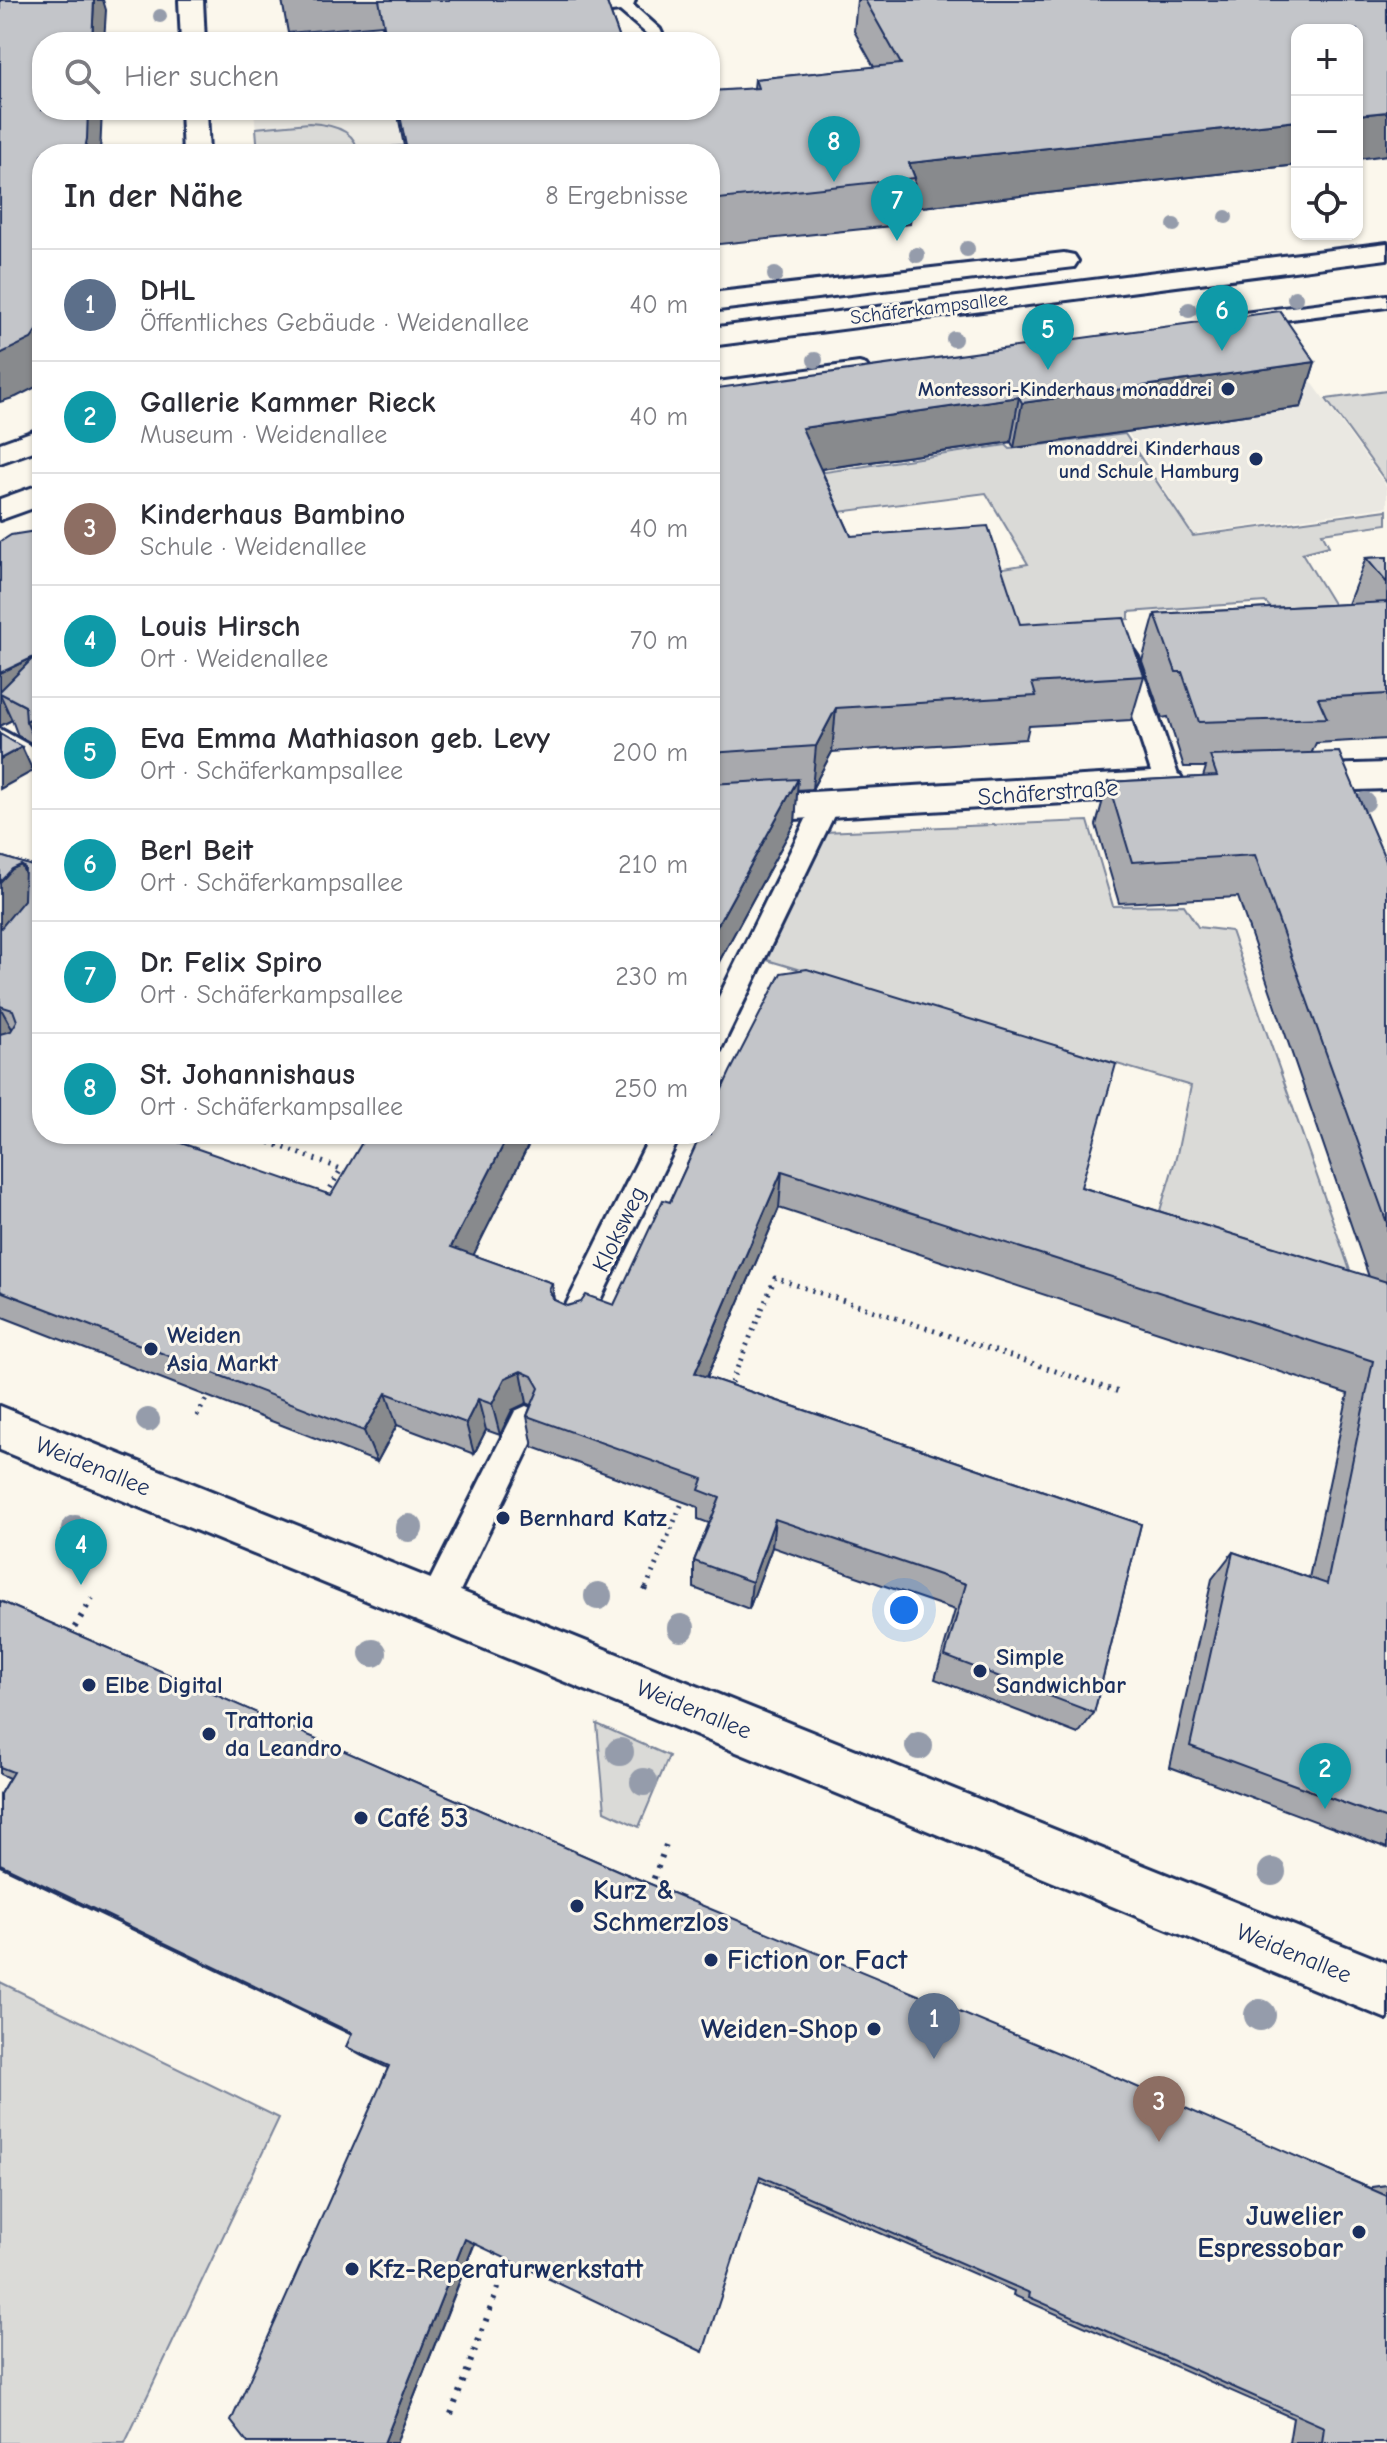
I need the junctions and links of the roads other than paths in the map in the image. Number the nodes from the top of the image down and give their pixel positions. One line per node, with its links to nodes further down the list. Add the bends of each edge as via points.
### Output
1 (191, 0): 4 (street)
2 (626, 3): 3 (lane); 5 (lane)
3 (559, 15)
4 (193, 32)
5 (654, 32)
6 (194, 120): 7 (street)
7 (196, 144)
8 (1387, 251): 13 (street, Schäferkampsallee)
9 (1094, 257): 10 (street, Schäferkampsallee)
10 (720, 301)
11 (1387, 301): 12 (lane)
12 (1230, 321)
13 (720, 336)
14 (883, 366): 15 (lane)
15 (720, 388)
16 (32, 441): 17 (street)
17 (0, 454)
18 (32, 498): 19 (street)
19 (0, 510)
20 (1124, 651): 25 (lane)
21 (0, 737): 22 (lane)
22 (32, 758)
23 (1387, 776): 24 (street)
24 (1262, 780)
25 (1184, 784): 26 (street, Schäferstraße)
26 (826, 805): 27 (street, Schäferstraße); 28 (lane)
27 (720, 810)
28 (720, 1022)
29 (661, 1144): 30 (lane, Kloksweg)
30 (573, 1323)
31 (526, 1421): 33 (lane)
32 (0, 1428): 33 (street, Weidenallee)
33 (436, 1604): 34 (street, Weidenallee)
34 (1387, 1991)

